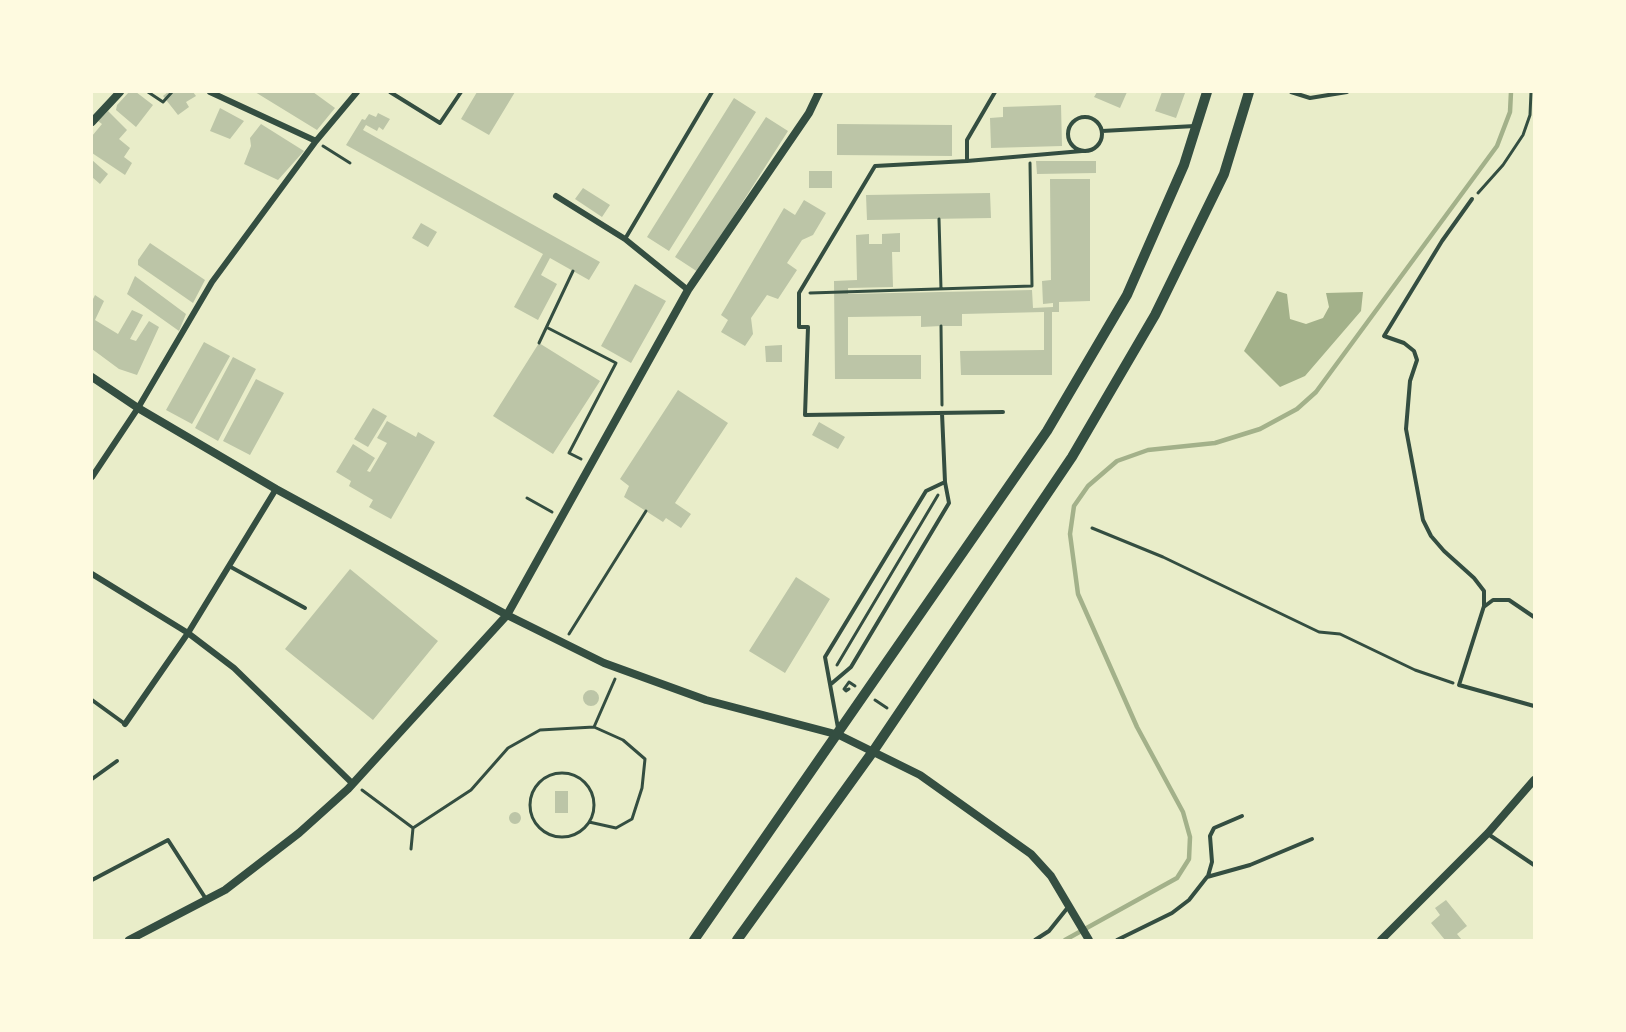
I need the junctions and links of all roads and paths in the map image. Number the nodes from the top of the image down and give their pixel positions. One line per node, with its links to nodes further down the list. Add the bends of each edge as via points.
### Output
1 (120, 92): 16 (street)
2 (148, 92): 3 (path, via 163,102)
3 (172, 92)
4 (210, 92): 19 (street)
5 (357, 92): 19 (street)
6 (390, 92): 7 (lane, via 440,123)
7 (461, 92)
8 (712, 92): 27 (lane)
9 (819, 92): 30 (street, via 809,113)
10 (996, 92): 22 (lane, via 967,140)
11 (1207, 92): 17 (main road)
12 (1249, 92): 65 (main road, via 1224,174 1155,315 1072,457)
13 (1291, 92): 14 (lane, via 1310,98)
14 (1347, 92)
15 (1531, 92): 25 (path, via 1530,115 1523,135 1503,165)
16 (92, 122)
17 (1196, 126): 18 (lane); 64 (main road, via 1184,165 1127,295 1053,421)
18 (1102, 131): 20 (lane, via 1097,146); 20 (lane, via 1092,117 1074,120 1068,136 1072,146)
19 (316, 141): 23 (path); 36 (street, via 212,282)
20 (1082, 151): 21 (lane)
21 (1030, 156): 22 (lane); 29 (path, via 1032,286)
22 (967, 161): 31 (lane, via 875,166)
23 (350, 163)
24 (556, 196): 27 (street)
25 (1472, 199): 49 (lane, via 1384,336 1404,343 1414,351 1417,360 1410,381 1406,429 1423,520 1444,552 1484,591)
26 (939, 219): 29 (path)
27 (626, 239): 30 (street)
28 (573, 271): 33 (path)
29 (941, 289): 31 (path)
30 (688, 290): 39 (street)
31 (799, 293): 38 (lane, via 799,327 808,327 805,415)
32 (941, 326): 38 (path)
33 (548, 328): 34 (path); 39 (path, via 616,363 569,453)
34 (539, 343)
35 (92, 377): 36 (street)
36 (138, 408): 40 (street); 42 (street)
37 (1003, 412): 38 (lane)
38 (942, 413): 41 (lane)
39 (591, 465): 45 (street)
40 (92, 477)
41 (945, 482): 57 (path, via 838,662); 57 (lane, via 949,503 851,668); 57 (lane, via 926,491 825,657)
42 (276, 489): 47 (street); 51 (street)
43 (527, 498): 45 (path)
44 (646, 511): 54 (path)
45 (562, 517): 51 (street)
46 (1092, 528): 58 (path, via 1163,557 1320,632 1340,634 1436,679)
47 (229, 566): 50 (lane); 53 (street)
48 (92, 574): 53 (street)
49 (1484, 606): 52 (lane, via 1493,600 1509,600); 58 (lane)
50 (305, 608)
51 (507, 615): 54 (street); 69 (street)
52 (1534, 617)
53 (188, 633): 62 (street); 69 (street, via 234,668)
54 (563, 643): 55 (street)
55 (620, 669): 63 (path); 64 (street, via 706,700)
56 (849, 682): 59 (path)
57 (831, 684): 64 (lane)
58 (1459, 685): 61 (lane)
59 (846, 690)
60 (92, 700): 62 (lane)
61 (1534, 706)
62 (125, 724)
63 (594, 727): 71 (path, via 622,740 645,759 642,788 632,819 616,828); 72 (path, via 540,730 508,748 471,790)
64 (839, 735): 65 (street); 82 (main road)
65 (874, 750): 80 (street, via 920,775 1031,854); 83 (main road)
66 (117, 761): 67 (lane)
67 (92, 779)
68 (1534, 780): 73 (street)
69 (353, 784): 72 (path); 79 (street, via 299,833)
70 (1242, 816): 77 (lane, via 1214,828)
71 (590, 822): 71 (path, via 594,801 584,781 564,773 553,774 535,786 530,795 531,816 543,832 563,838 583,830)
72 (413, 828): 75 (path)
73 (1488, 833): 76 (lane); 87 (street)
74 (1312, 839): 77 (lane, via 1250,865)
75 (411, 849)
76 (1534, 865)
77 (1207, 876): 86 (lane, via 1189,900 1172,913)
78 (92, 879): 79 (lane, via 168,840)
79 (206, 900): 81 (street)
80 (1069, 905): 84 (lane); 85 (street)
81 (129, 940)
82 (694, 940)
83 (737, 940)
84 (1035, 940)
85 (1089, 940)
86 (1118, 940)
87 (1381, 940)

